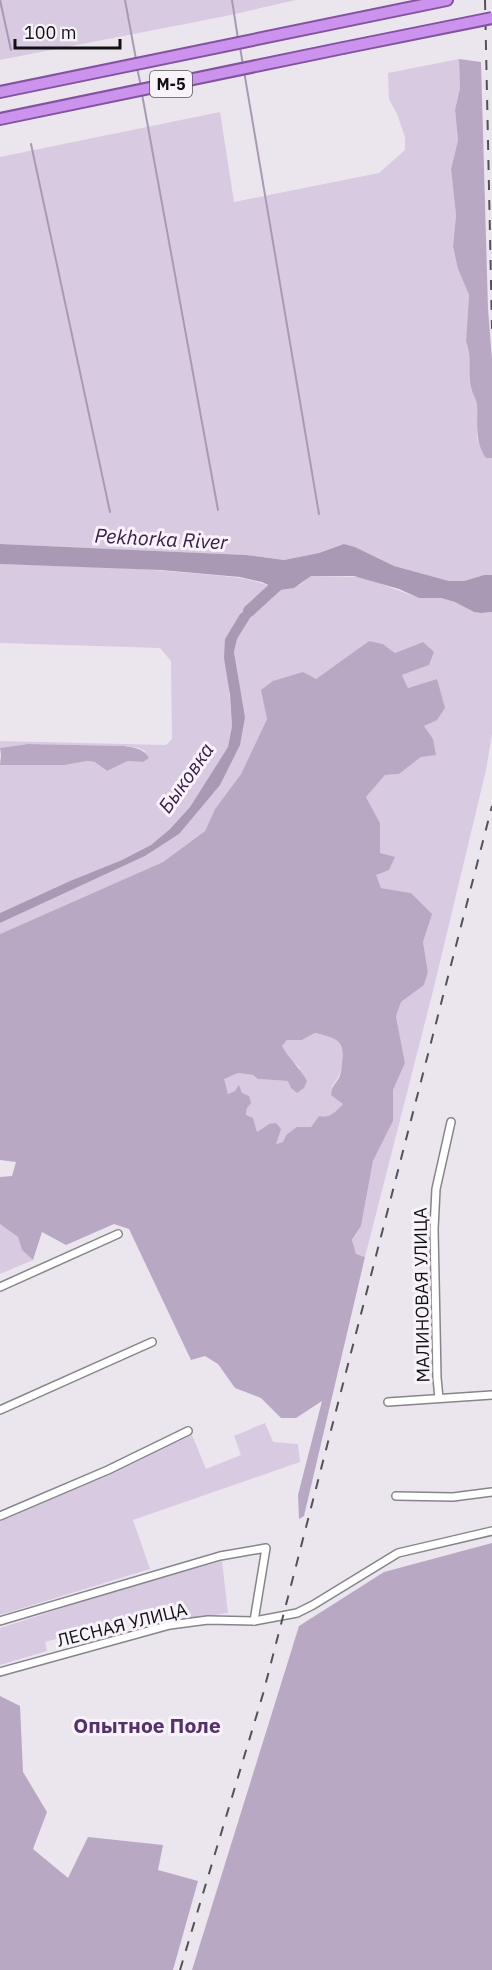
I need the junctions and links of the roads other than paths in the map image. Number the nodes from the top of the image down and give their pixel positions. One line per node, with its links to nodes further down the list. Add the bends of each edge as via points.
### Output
1 (447, 0): 3 (highway, М-5)
2 (492, 18): 4 (highway, М-5, bridge)
3 (0, 92)
4 (0, 120)
5 (450, 1122): 10 (street, МАЛИНОВАЯ УЛИЦА, via 436,1189 434,1229)
6 (118, 1234): 7 (street)
7 (0, 1287)
8 (152, 1342): 12 (street)
9 (492, 1395): 10 (street)
10 (439, 1398): 11 (street)
11 (388, 1402)
12 (0, 1410)
13 (188, 1431): 16 (street)
14 (492, 1492): 15 (street, via 453,1497)
15 (396, 1496)
16 (0, 1516)
17 (492, 1531): 19 (street, ЛЕСНАЯ УЛИЦА, via 398,1553 297,1613)
18 (0, 1621): 19 (street, via 220,1556 266,1548)
19 (254, 1621): 20 (street, ЛЕСНАЯ УЛИЦА, via 208,1620 170,1625)
20 (0, 1672)

